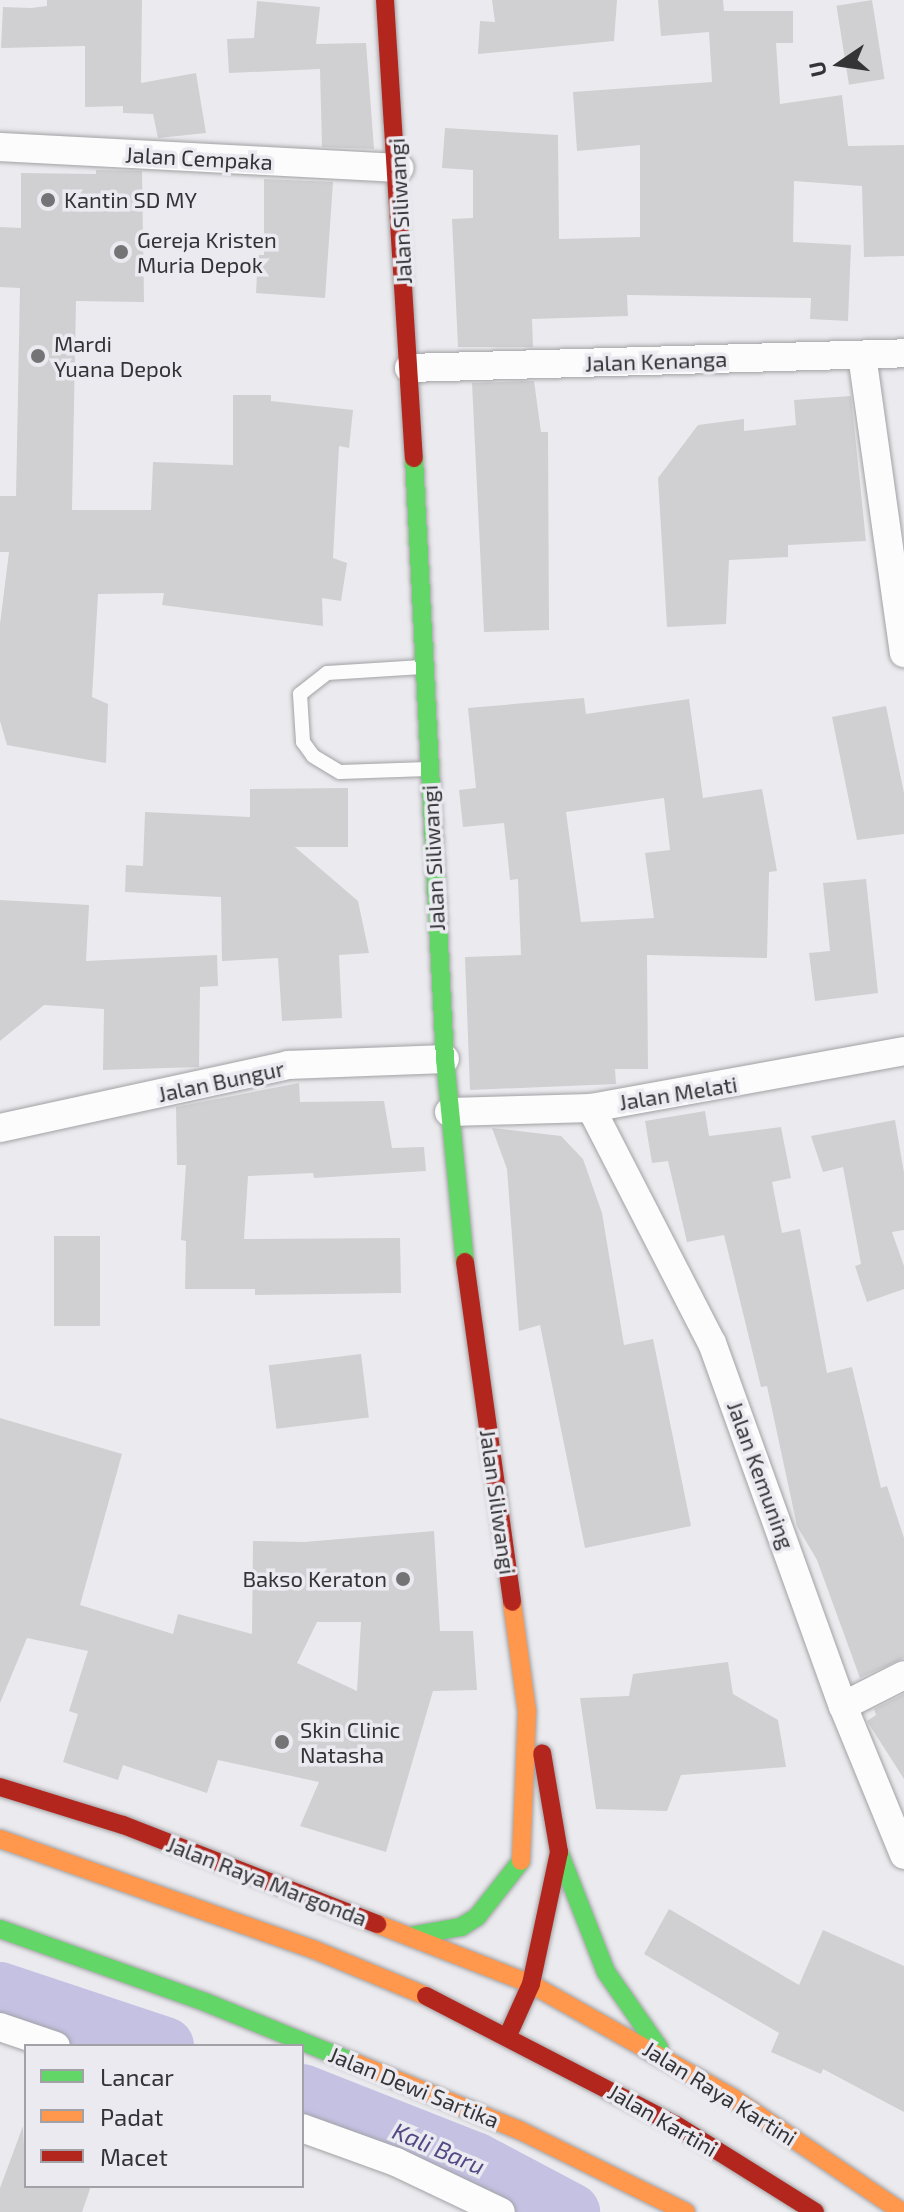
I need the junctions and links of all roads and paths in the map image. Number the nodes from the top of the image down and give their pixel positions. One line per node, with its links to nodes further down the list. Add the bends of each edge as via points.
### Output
1 (385, 0): 3 (main road, Jalan Siliwangi)
2 (0, 147): 3 (street, Jalan Cempaka)
3 (399, 168): 6 (main road, Jalan Siliwangi)
4 (904, 353): 5 (street, Jalan Kenanga)
5 (862, 355): 6 (street, Jalan Kenanga); 7 (street)
6 (409, 368): 8 (main road, Jalan Siliwangi)
7 (904, 653)
8 (424, 667): 9 (main road, Jalan Siliwangi); 9 (lane, via 327,673 300,694 303,742 326,764 340,772)
9 (429, 769): 11 (main road, Jalan Siliwangi)
10 (904, 1051): 12 (street, Jalan Melati)
11 (445, 1059): 13 (main road, Jalan Siliwangi); 14 (street, Jalan Bungur, via 288,1065)
12 (591, 1108): 13 (street, Jalan Melati); 16 (street, Jalan Kemuning, via 712,1343)
13 (449, 1112): 17 (main road, Jalan Siliwangi)
14 (0, 1128)
15 (904, 1675): 16 (street)
16 (843, 1706): 21 (street, Jalan Kemuning)
17 (527, 1711): 20 (main road, Jalan Siliwangi, via 544,1761); 23 (main road, Jalan Siliwangi, via 521,1861 477,1917 461,1927)
18 (0, 1787): 23 (main road, Jalan Raya Margonda, via 123,1825)
19 (0, 1839): 26 (main road, via 315,1950)
20 (559, 1852): 24 (main road, Jalan Siliwangi); 28 (main road, via 606,1972)
21 (904, 1855)
22 (0, 1929): 31 (main road, Jalan Dewi Sartika, via 205,2002 519,2130)
23 (409, 1936): 24 (main road, Jalan Raya Margonda)
24 (531, 1984): 26 (main road, Jalan Siliwangi); 28 (main road, Jalan Raya Kartini)
25 (0, 2027): 27 (street)
26 (509, 2033): 32 (main road, Jalan Kartini, via 676,2125)
27 (50, 2044)
28 (664, 2056): 33 (main road, Jalan Raya Kartini)
29 (304, 2129): 30 (street, via 396,2162)
30 (501, 2212)
31 (686, 2212)
32 (815, 2212)
33 (902, 2212)

